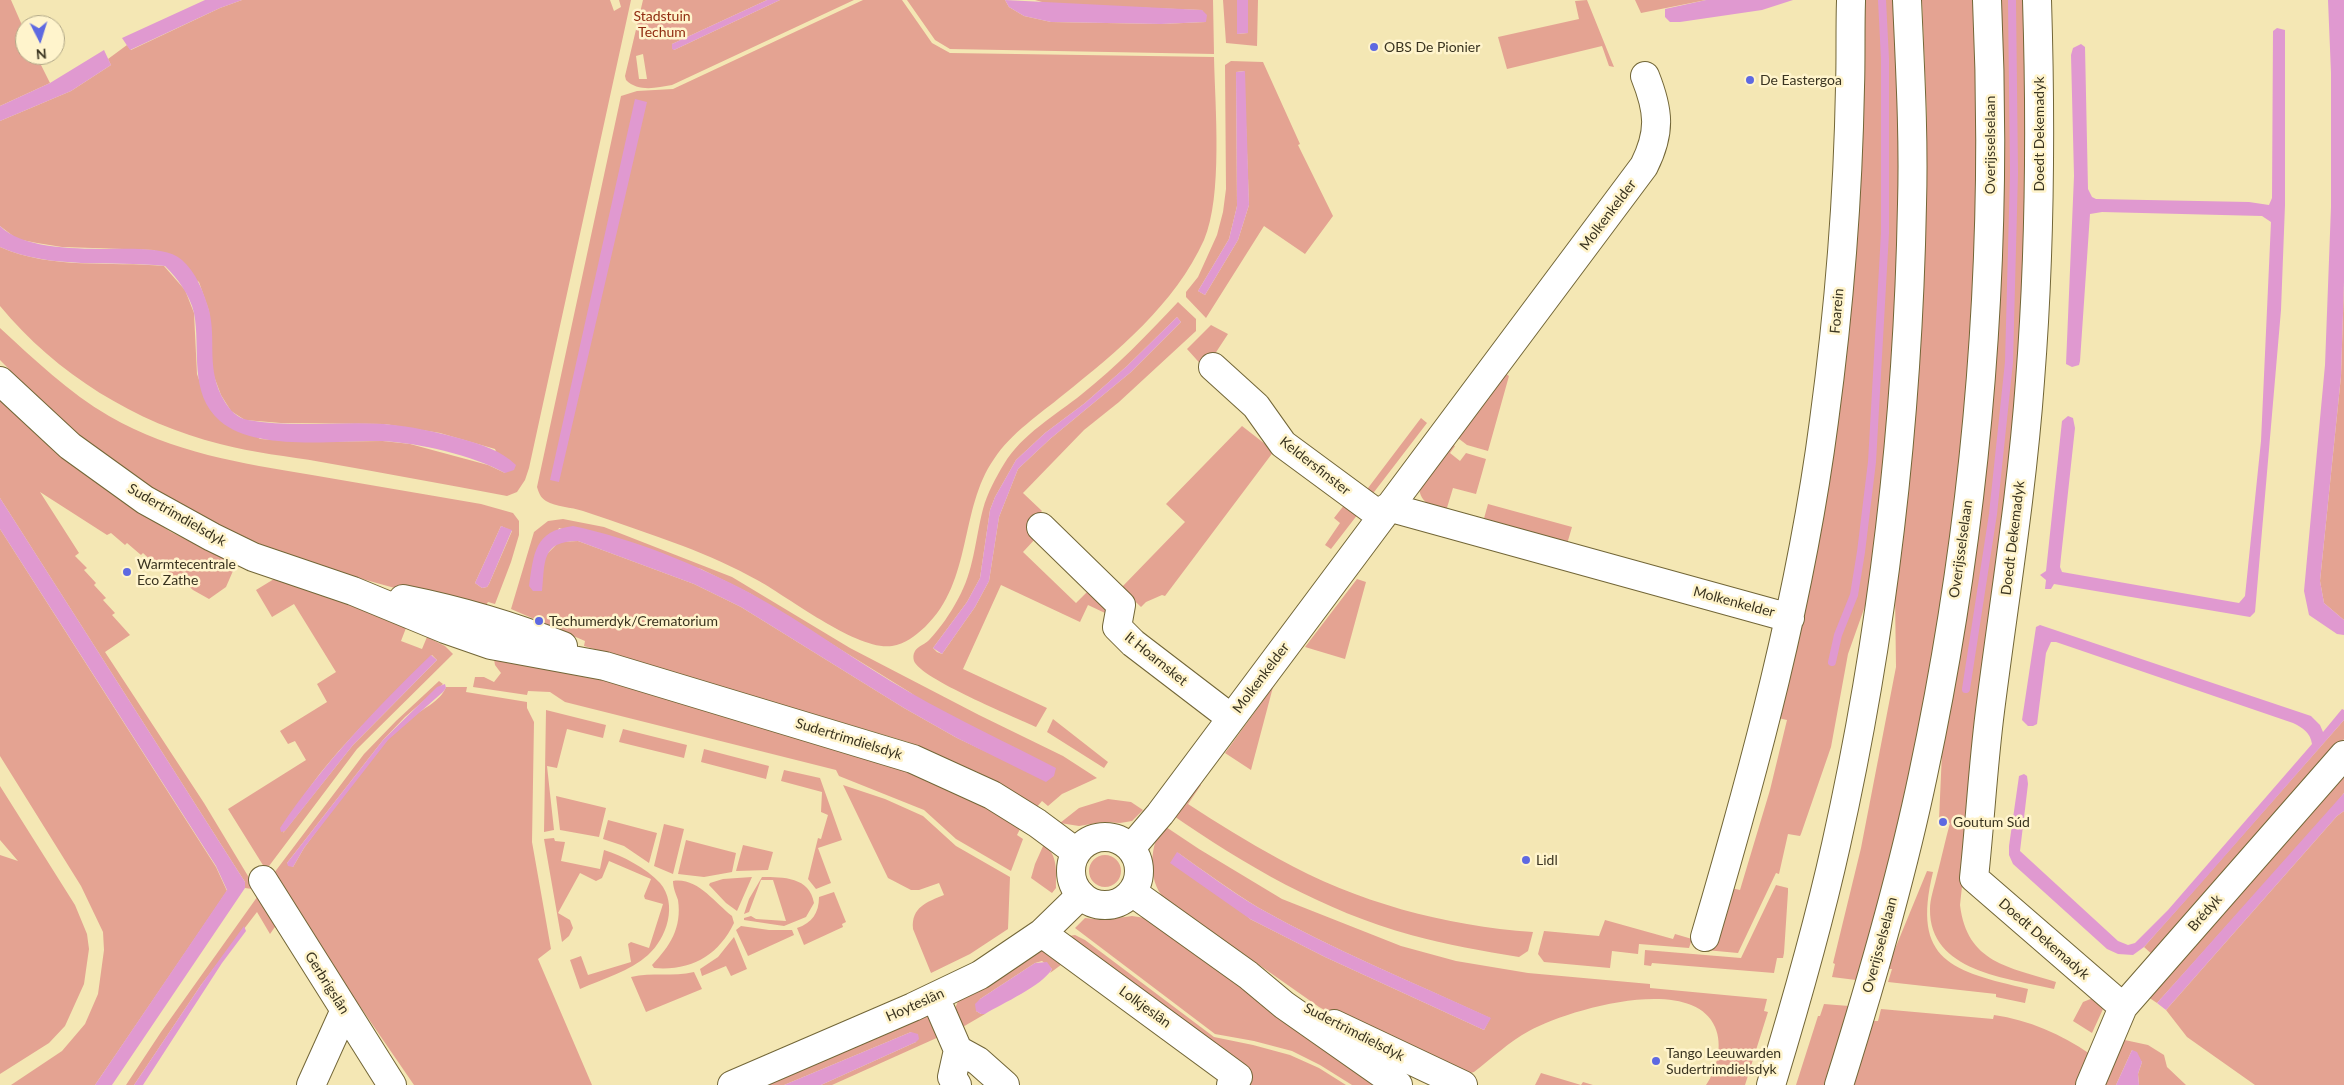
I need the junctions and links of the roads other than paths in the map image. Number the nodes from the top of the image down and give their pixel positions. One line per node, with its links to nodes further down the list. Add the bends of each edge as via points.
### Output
1 (1907, 0): 33 (street, via 1912,203 1900,440 1871,665 1836,846 1793,1014)
2 (1987, 0): 34 (street, Overijsselselaan, via 1991,130 1985,328 1962,552 1923,775 1875,968)
3 (2037, 0): 22 (street, Doedt Dekemadyk, via 2040,170 2030,383 2011,566 1984,766 1974,878)
4 (1851, 1): 10 (street, Foarein, via 1847,174 1833,351)
5 (1645, 76): 8 (street, Molkenkelder, via 1654,98 1657,121 1654,145 1644,166)
6 (1213, 367): 8 (street, Keldersfinster, via 1256,406 1283,444)
7 (0, 381): 14 (street, Sudertrimdielsdyk, via 70,446 144,500 253,557 353,591 491,645 605,666 913,759 992,795 1038,823)
8 (1385, 512): 10 (street, Molkenkelder); 11 (street, Molkenkelder)
9 (1041, 527): 11 (street, It Hoarnsket, via 1121,605 1117,627)
10 (1790, 618): 19 (street, Molkenkelder, via 1746,800)
11 (1231, 718): 13 (street, Molkenkelder)
12 (2344, 755): 22 (street, Brédyk)
13 (1131, 848): 14 (street, via 1118,838 1102,836 1087,841); 16 (street, via 1140,869)
14 (1076, 852): 17 (street, via 1071,874)
15 (263, 880): 23 (street, Gerbrigslân)
16 (1132, 892): 17 (street, via 1121,901 1107,905 1093,903); 20 (street, Sudertrimdielsdyk)
17 (1081, 895): 18 (street, Hoyteslân)
18 (1042, 933): 21 (street, Hoyteslân, via 980,975); 30 (street, Lolkjeslân, via 1238,1077)
19 (1704, 937)
20 (1248, 975): 31 (street, Sudertrimdielsdyk, via 1284,1005); 32 (street, Sudertrimdielsdyk, via 1324,1019)
21 (935, 997): 24 (street); 27 (street, Hoyteslân)
22 (2123, 1007): 35 (street, Brédyk)
23 (344, 1012): 25 (street); 26 (street, Gerbrigslân)
24 (958, 1050): 28 (street, via 952,1077); 29 (street, via 978,1061)
25 (311, 1085)
26 (392, 1085)
27 (732, 1085)
28 (957, 1085)
29 (1005, 1085)
30 (1231, 1085)
31 (1398, 1085)
32 (1463, 1085)
33 (1771, 1085)
34 (1839, 1085)
35 (2090, 1085)

